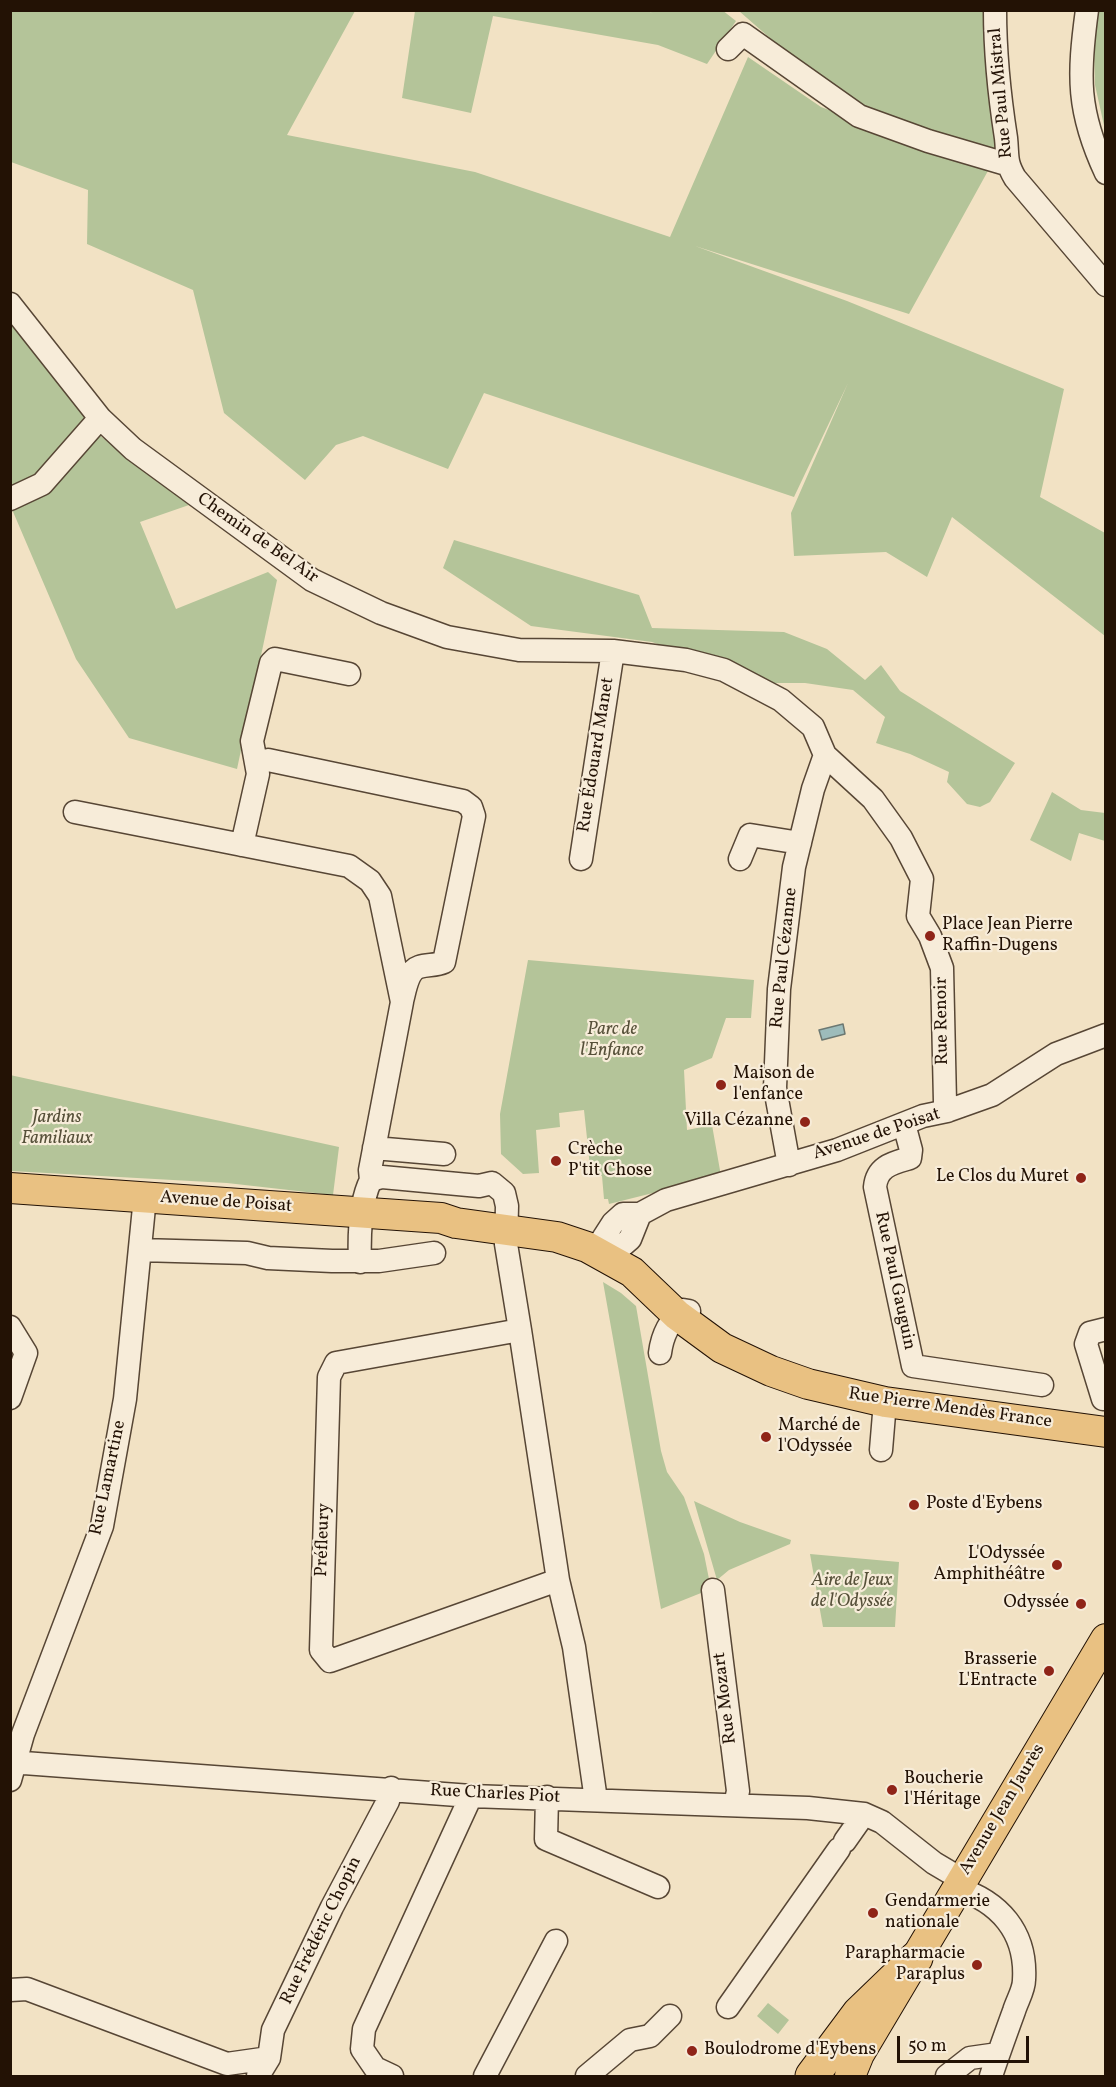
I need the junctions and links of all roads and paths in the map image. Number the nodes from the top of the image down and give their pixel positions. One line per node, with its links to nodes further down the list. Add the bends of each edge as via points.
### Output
1 (995, 10): 4 (street, Rue Paul Mistral, via 997,87)
2 (1087, 10): 5 (street, via 1080,60 1081,101 1091,142)
3 (728, 49): 4 (street, via 743,34 859,116)
4 (1006, 164): 6 (street, Rue Paul Mistral)
5 (1106, 173)
6 (1106, 285)
7 (10, 304): 8 (street, Chemin de Bel Air)
8 (100, 418): 9 (street, via 42,484); 10 (street, Chemin de Bel Air, via 133,449 312,580 381,613 482,645 519,650)
9 (10, 499)
10 (613, 651): 12 (street, Chemin de Bel Air, via 686,660 724,670 781,700 813,727); 17 (street, Rue Édouard Manet)
11 (349, 674): 13 (street, via 275,659 252,741)
12 (825, 755): 15 (street, Rue Paul Cézanne); 21 (street, Rue Renoir, via 873,799 901,838 922,879 918,916 942,968)
13 (256, 763): 16 (street, via 258,774); 19 (street, via 268,760 463,801 471,807 474,816 444,962 418,967 410,974)
14 (75, 812): 16 (street)
15 (800, 843): 18 (street, via 750,835); 25 (street, Rue Paul Cézanne, via 779,989 774,1088)
16 (242, 845): 19 (street, via 349,866 370,881 380,896)
17 (581, 859)
18 (740, 859)
19 (402, 1002): 23 (street)
20 (1106, 1035): 21 (street, Avenue de Poisat, via 1056,1054 992,1095)
21 (948, 1112): 22 (street, Avenue de Poisat)
22 (904, 1124): 25 (street, Avenue de Poisat); 42 (street, Rue Paul Gauguin, via 910,1158 886,1165 874,1187 913,1366)
23 (374, 1148): 24 (street); 26 (street)
24 (444, 1154)
25 (789, 1164): 32 (street, Avenue de Poisat, via 666,1200 640,1214 630,1239)
26 (371, 1180): 29 (street, via 365,1193); 30 (street, via 382,1177 479,1186 492,1183 504,1193)
27 (10, 1188): 28 (main road, Avenue de Poisat)
28 (145, 1197): 29 (main road, Avenue de Poisat); 31 (street, Rue Lamartine)
29 (364, 1212): 30 (main road, Avenue de Poisat, via 441,1218 456,1223); 34 (street)
30 (506, 1224): 32 (main road, Avenue de Poisat); 38 (street)
31 (140, 1250): 34 (street); 51 (street, Rue Lamartine, via 118,1450 102,1526)
32 (606, 1250): 35 (main road, Rue Pierre Mendès France); 39 (main road, Rue Pierre Mendès France, via 630,1254)
33 (434, 1253): 34 (street)
34 (360, 1262)
35 (677, 1315): 39 (street, via 688,1310 724,1337); 40 (street, via 667,1329); 41 (main road, Rue Pierre Mendès France, via 731,1353)
36 (10, 1327): 43 (street, via 26,1353)
37 (1106, 1329): 44 (street, via 1090,1333 1086,1344)
38 (520, 1330): 48 (street); 48 (street, Préfleury, via 336,1363 328,1377 321,1650 330,1661)
39 (749, 1347): 41 (main road, Rue Pierre Mendès France)
40 (660, 1353)
41 (795, 1379): 45 (main road, Rue Pierre Mendès France)
42 (1042, 1384)
43 (10, 1398)
44 (1103, 1399)
45 (885, 1402): 46 (main road, Rue Pierre Mendès France); 47 (street)
46 (1106, 1432)
47 (881, 1450)
48 (558, 1581): 55 (street, via 574,1647)
49 (713, 1590): 56 (street, Rue Mozart, via 738,1791)
50 (1106, 1639): 58 (main road, Avenue Jean Jaurès)
51 (12, 1768): 52 (street, Rue Charles Piot)
52 (391, 1788): 53 (street, Rue Charles Piot); 67 (street, Rue Frédéric Chopin, via 273,2030)
53 (471, 1796): 54 (street, Rue Charles Piot); 68 (street, via 364,2029 362,2049 375,2068)
54 (547, 1797): 55 (street, Rue Charles Piot); 59 (street, via 546,1839)
55 (596, 1800): 56 (street, Rue Charles Piot)
56 (735, 1805): 57 (street, Rue Charles Piot)
57 (864, 1814): 58 (street, Rue Charles Piot, via 882,1822); 63 (street)
58 (958, 1884): 61 (main road, Avenue Jean Jaurès); 65 (street, Rue Charles Piot, via 1001,1911 1017,1936 1023,1957 1024,1982)
59 (658, 1887)
60 (556, 1941): 69 (street)
61 (916, 1958): 66 (main road, Avenue Jean Jaurès); 71 (highway, via 859,2013)
62 (10, 1990): 67 (street, via 27,1989 227,2064)
63 (728, 2007)
64 (670, 2016): 70 (street, via 650,2036 630,2040)
65 (998, 2054): 73 (street, via 970,2058); 74 (street, Rue Charles Piot)
66 (855, 2065): 72 (main road, Avenue Jean Jaurès)
67 (264, 2067)
68 (392, 2076)
69 (485, 2076)
70 (587, 2076)
71 (812, 2076)
72 (840, 2076)
73 (947, 2076)
74 (991, 2076)

